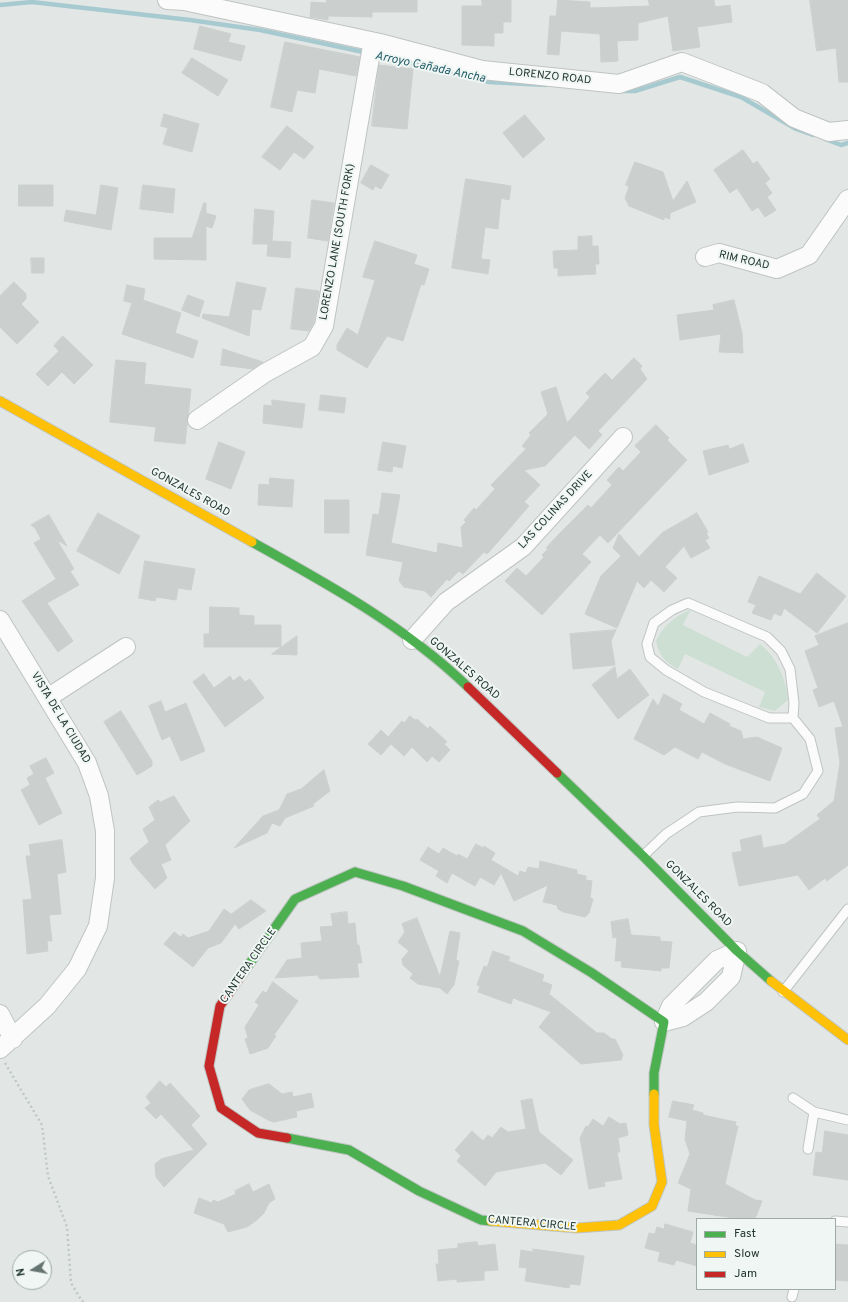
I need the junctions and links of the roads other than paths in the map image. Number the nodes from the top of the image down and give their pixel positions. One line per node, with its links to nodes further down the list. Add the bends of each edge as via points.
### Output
1 (167, 0): 3 (street, LORENZO ROAD, via 184,1 380,43 482,70 619,84 682,62 762,93 794,118 830,132)
2 (370, 54): 7 (street, LORENZO LANE (SOUTH FORK), via 324,326 312,347 265,373)
3 (848, 130)
4 (848, 199): 5 (street, RIM ROAD, via 809,255 777,268 718,253)
5 (705, 257)
6 (0, 402): 10 (street, GONZALES ROAD, via 334,587)
7 (197, 420)
8 (623, 437): 10 (street, LAS COLINAS DRIVE, via 523,547 446,602)
9 (0, 620): 12 (street, VISTA DE LA CIUDAD)
10 (412, 640): 14 (street, GONZALES ROAD, via 465,684)
11 (126, 648): 12 (street)
12 (48, 697): 21 (street, VISTA DE LA CIUDAD, via 87,763 99,796 105,831 105,878 98,926 77,969)
13 (793, 718): 13 (lane, via 769,718 704,692 666,670 650,657 647,644 654,623 672,610 688,603 767,637 781,651 790,669); 14 (lane, via 810,739 818,771 803,794 776,808 738,807 699,812 666,834)
14 (643, 856): 16 (street, GONZALES ROAD)
15 (848, 909): 17 (lane)
16 (737, 951): 17 (street, GONZALES ROAD); 19 (street, via 731,977 706,1002 683,1017)
17 (783, 992): 20 (street, GONZALES ROAD)
18 (0, 1014): 21 (street)
19 (664, 1022): 19 (street, CANTERA CIRCLE, via 654,1073 654,1125 662,1182 652,1206 619,1225 577,1228 481,1220 419,1191 349,1150 258,1134 221,1108 209,1066 220,1006 295,899 355,872 403,886 523,931 592,973)
20 (848, 1040)
21 (6, 1050)
22 (793, 1098): 23 (lane)
23 (814, 1112): 24 (lane); 25 (lane)
24 (848, 1120)
25 (808, 1149)
26 (836, 1221): 27 (lane)
27 (848, 1222)

